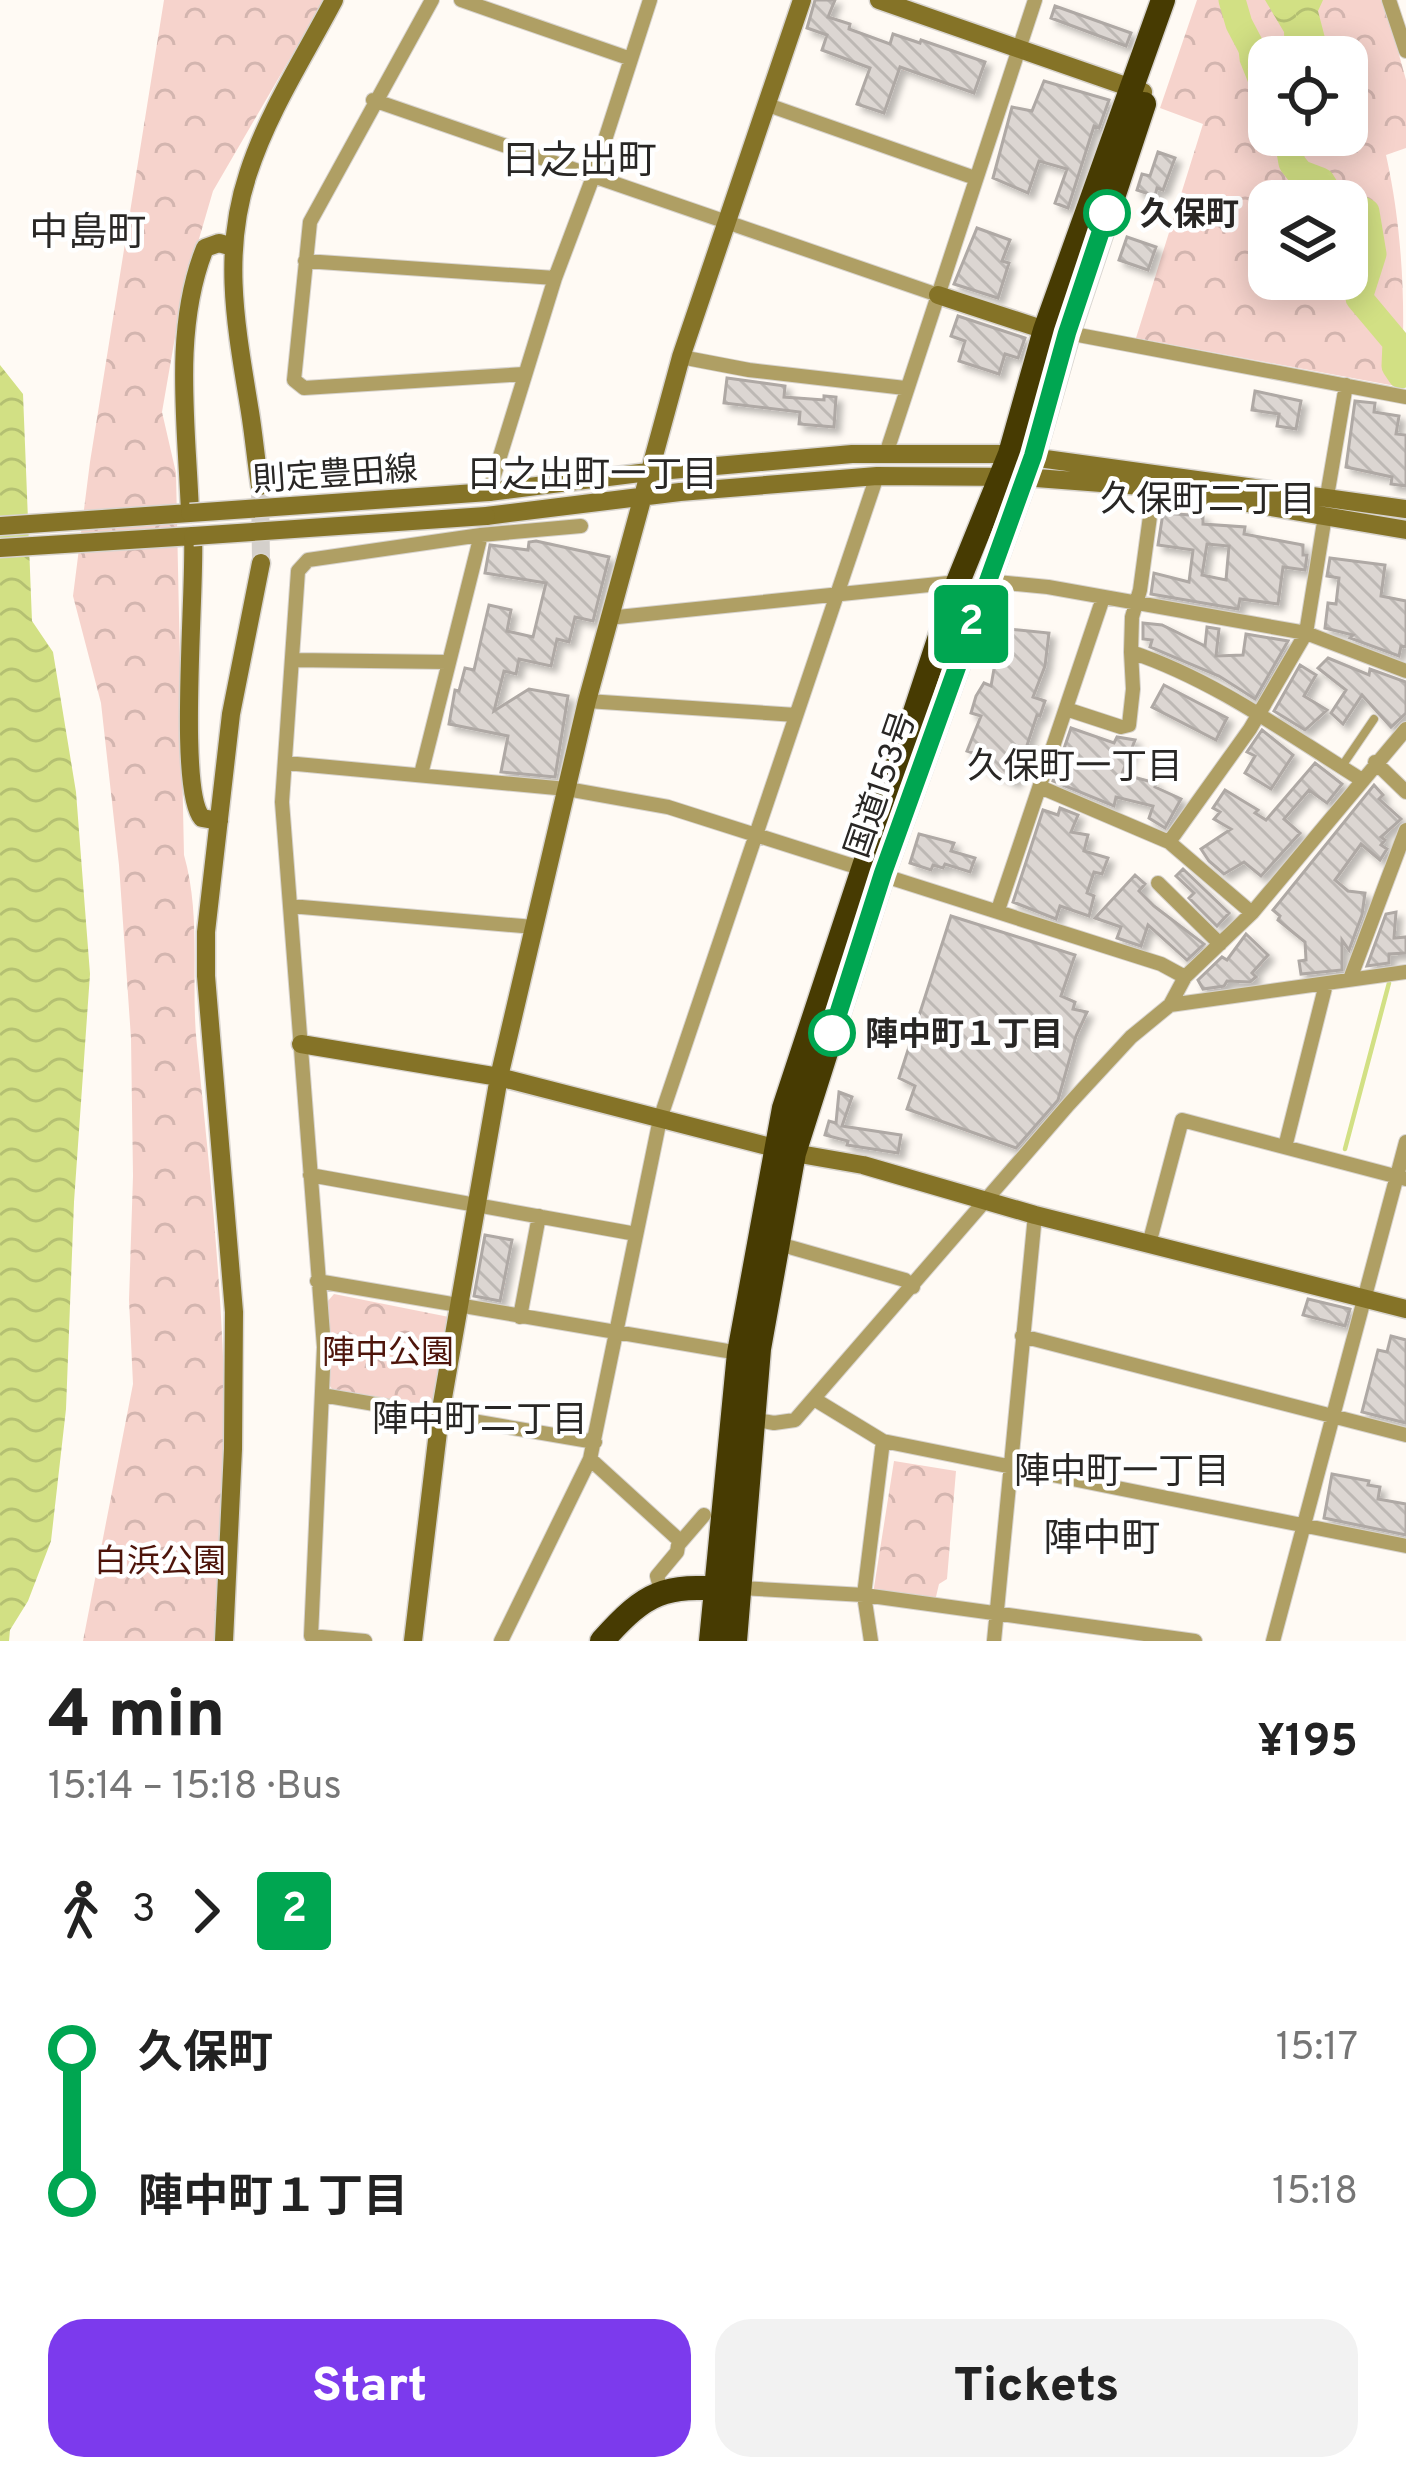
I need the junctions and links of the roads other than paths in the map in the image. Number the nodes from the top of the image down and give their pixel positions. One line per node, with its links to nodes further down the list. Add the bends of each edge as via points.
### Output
1 (334, 0): 20 (street, via 262,138)
2 (432, 0): 15 (street)
3 (461, 0): 13 (street)
4 (650, 0): 13 (street)
5 (802, 0): 16 (street)
6 (880, 0): 11 (street)
7 (1035, 0): 11 (street)
8 (1163, 0): 14 (highway, 国道153号)
9 (1180, 0): 14 (highway, 国道153号)
10 (1389, 0): 12 (street)
11 (1020, 49): 14 (street); 18 (street)
12 (1406, 51)
13 (631, 59): 17 (street)
14 (1140, 91): 24 (highway, 国道153号)
15 (374, 100): 17 (street); 21 (street, via 313,214)
16 (768, 105): 18 (street); 19 (street)
17 (593, 177): 19 (street); 22 (street)
18 (975, 178): 23 (street)
19 (727, 225): 23 (street); 25 (street)
20 (233, 247): 34 (street, via 238,352); 40 (street, via 206,248 188,333)
21 (305, 261): 22 (street); 26 (street, via 296,386)
22 (555, 278): 26 (street)
23 (938, 295): 24 (street); 28 (street)
24 (1056, 332): 27 (street); 31 (highway, 国道153号)
25 (681, 357): 28 (street); 32 (street)
26 (524, 374): 36 (street)
27 (1346, 385): 29 (street); 38 (street)
28 (905, 388): 30 (street)
29 (1406, 397)
30 (886, 454): 31 (street, 則定豊田線); 32 (street, 則定豊田線)
31 (1016, 466): 33 (street, 則定豊田線); 35 (street); 38 (street); 48 (highway, 国道153号); 49 (highway, 国道153号)
32 (648, 472): 36 (street, 則定豊田線); 37 (street)
33 (877, 476): 37 (street, 則定豊田線); 50 (street)
34 (260, 486)
35 (1154, 487): 38 (street); 52 (street)
36 (489, 492): 40 (street, 則定豊田線, bridge)
37 (642, 498): 41 (street, 則定豊田線); 53 (street)
38 (1326, 506): 39 (street); 44 (street); 54 (street)
39 (1406, 509)
40 (190, 513): 42 (street, 則定豊田線)
41 (484, 525): 43 (street); 45 (street, 則定豊田線, bridge); 56 (street, via 308,560 298,571); 57 (street)
42 (0, 526)
43 (580, 526)
44 (1406, 530)
45 (193, 536): 46 (street, 則定豊田線); 73 (street, via 193,801 202,818)
46 (0, 548)
47 (261, 563): 73 (street)
48 (986, 581): 51 (street); 77 (highway, 国道153号)
49 (958, 582): 50 (street); 77 (highway, 国道153号)
50 (839, 593): 53 (street); 61 (street)
51 (1102, 598): 52 (street); 60 (street)
52 (1136, 603): 54 (street); 55 (street)
53 (608, 618): 59 (street)
54 (1306, 632): 58 (street); 62 (street)
55 (1131, 652): 60 (street, via 1129,725); 62 (street)
56 (293, 660): 57 (street); 66 (street)
57 (447, 662): 68 (street)
58 (1406, 671)
59 (587, 701): 61 (street); 71 (street)
60 (1066, 709): 70 (street)
61 (796, 715): 75 (street)
62 (1258, 716): 67 (street); 76 (street)
63 (1374, 719): 67 (lane)
64 (1406, 729): 65 (street)
65 (1375, 762): 69 (street); 72 (street)
66 (286, 763): 68 (street); 79 (street)
67 (1341, 767): 69 (street)
68 (421, 774): 71 (street)
69 (1362, 780): 81 (street)
70 (1040, 787): 76 (street); 80 (street)
71 (567, 788): 75 (street); 82 (street)
72 (1406, 792)
73 (219, 821): 131 (street, via 206,976 234,1312)
74 (1406, 830): 86 (street)
75 (755, 833): 77 (street); 91 (street)
76 (1169, 842): 81 (street)
77 (873, 870): 80 (street); 94 (highway, 国道153号)
78 (1158, 883): 83 (street)
79 (290, 906): 82 (street); 89 (street)
80 (998, 910): 85 (street)
81 (1252, 913): 83 (street)
82 (534, 927): 90 (street)
83 (1220, 944): 85 (street)
84 (1406, 972): 86 (street)
85 (1185, 977): 88 (street)
86 (1350, 979): 87 (street)
87 (1326, 984): 88 (street); 93 (street)
88 (1170, 1005): 97 (street, via 1131,1037)
89 (301, 1044): 90 (street); 95 (street)
90 (499, 1077): 91 (street); 98 (street)
91 (660, 1119): 94 (street); 101 (street)
92 (1406, 1142): 96 (street)
93 (1286, 1147): 96 (street); 103 (street, via 1182,1120)
94 (784, 1150): 97 (street); 102 (highway, 国道153号); 112 (highway, 国道153号)
95 (310, 1175): 98 (street); 104 (street)
96 (1401, 1178): 106 (street)
97 (985, 1201): 99 (street); 105 (street)
98 (475, 1204): 100 (street); 107 (street)
99 (1035, 1214): 103 (street); 111 (street)
100 (539, 1216): 101 (street); 109 (street)
101 (637, 1234): 110 (street)
102 (779, 1244): 105 (street); 117 (highway, 国道153号)
103 (1149, 1244): 106 (street)
104 (317, 1281): 107 (street); 113 (street)
105 (913, 1287): 114 (street)
106 (1364, 1298): 108 (street); 116 (street)
107 (458, 1306): 109 (street); 115 (street)
108 (1406, 1310)
109 (520, 1317): 110 (street)
110 (618, 1334): 112 (street); 120 (street)
111 (1022, 1336): 116 (street); 122 (street)
112 (740, 1353): 127 (highway, 国道153号)
113 (322, 1395): 115 (street); 132 (street, via 311,1636)
114 (814, 1399): 117 (street, via 795,1420); 119 (street)
115 (440, 1415): 120 (street); 133 (street)
116 (1331, 1416): 118 (street); 124 (street)
117 (752, 1420): 127 (highway, 国道153号)
118 (1406, 1435)
119 (883, 1441): 122 (street); 129 (street)
120 (595, 1442): 121 (street)
121 (590, 1459): 125 (street); 134 (street)
122 (1010, 1468): 124 (street); 130 (street)
123 (704, 1516): 125 (street)
124 (1303, 1524): 126 (street); 141 (street)
125 (679, 1544): 128 (street, via 657,1576)
126 (1406, 1546)
127 (728, 1588): 128 (highway); 129 (street); 136 (highway); 137 (highway)
128 (661, 1591): 135 (highway)
129 (864, 1595): 130 (street); 138 (street)
130 (996, 1614): 139 (street); 140 (street)
131 (224, 1641)
132 (365, 1641)
133 (413, 1641)
134 (501, 1641)
135 (602, 1641)
136 (711, 1641)
137 (735, 1641)
138 (871, 1641)
139 (994, 1641)
140 (1195, 1641)
141 (1273, 1641)

